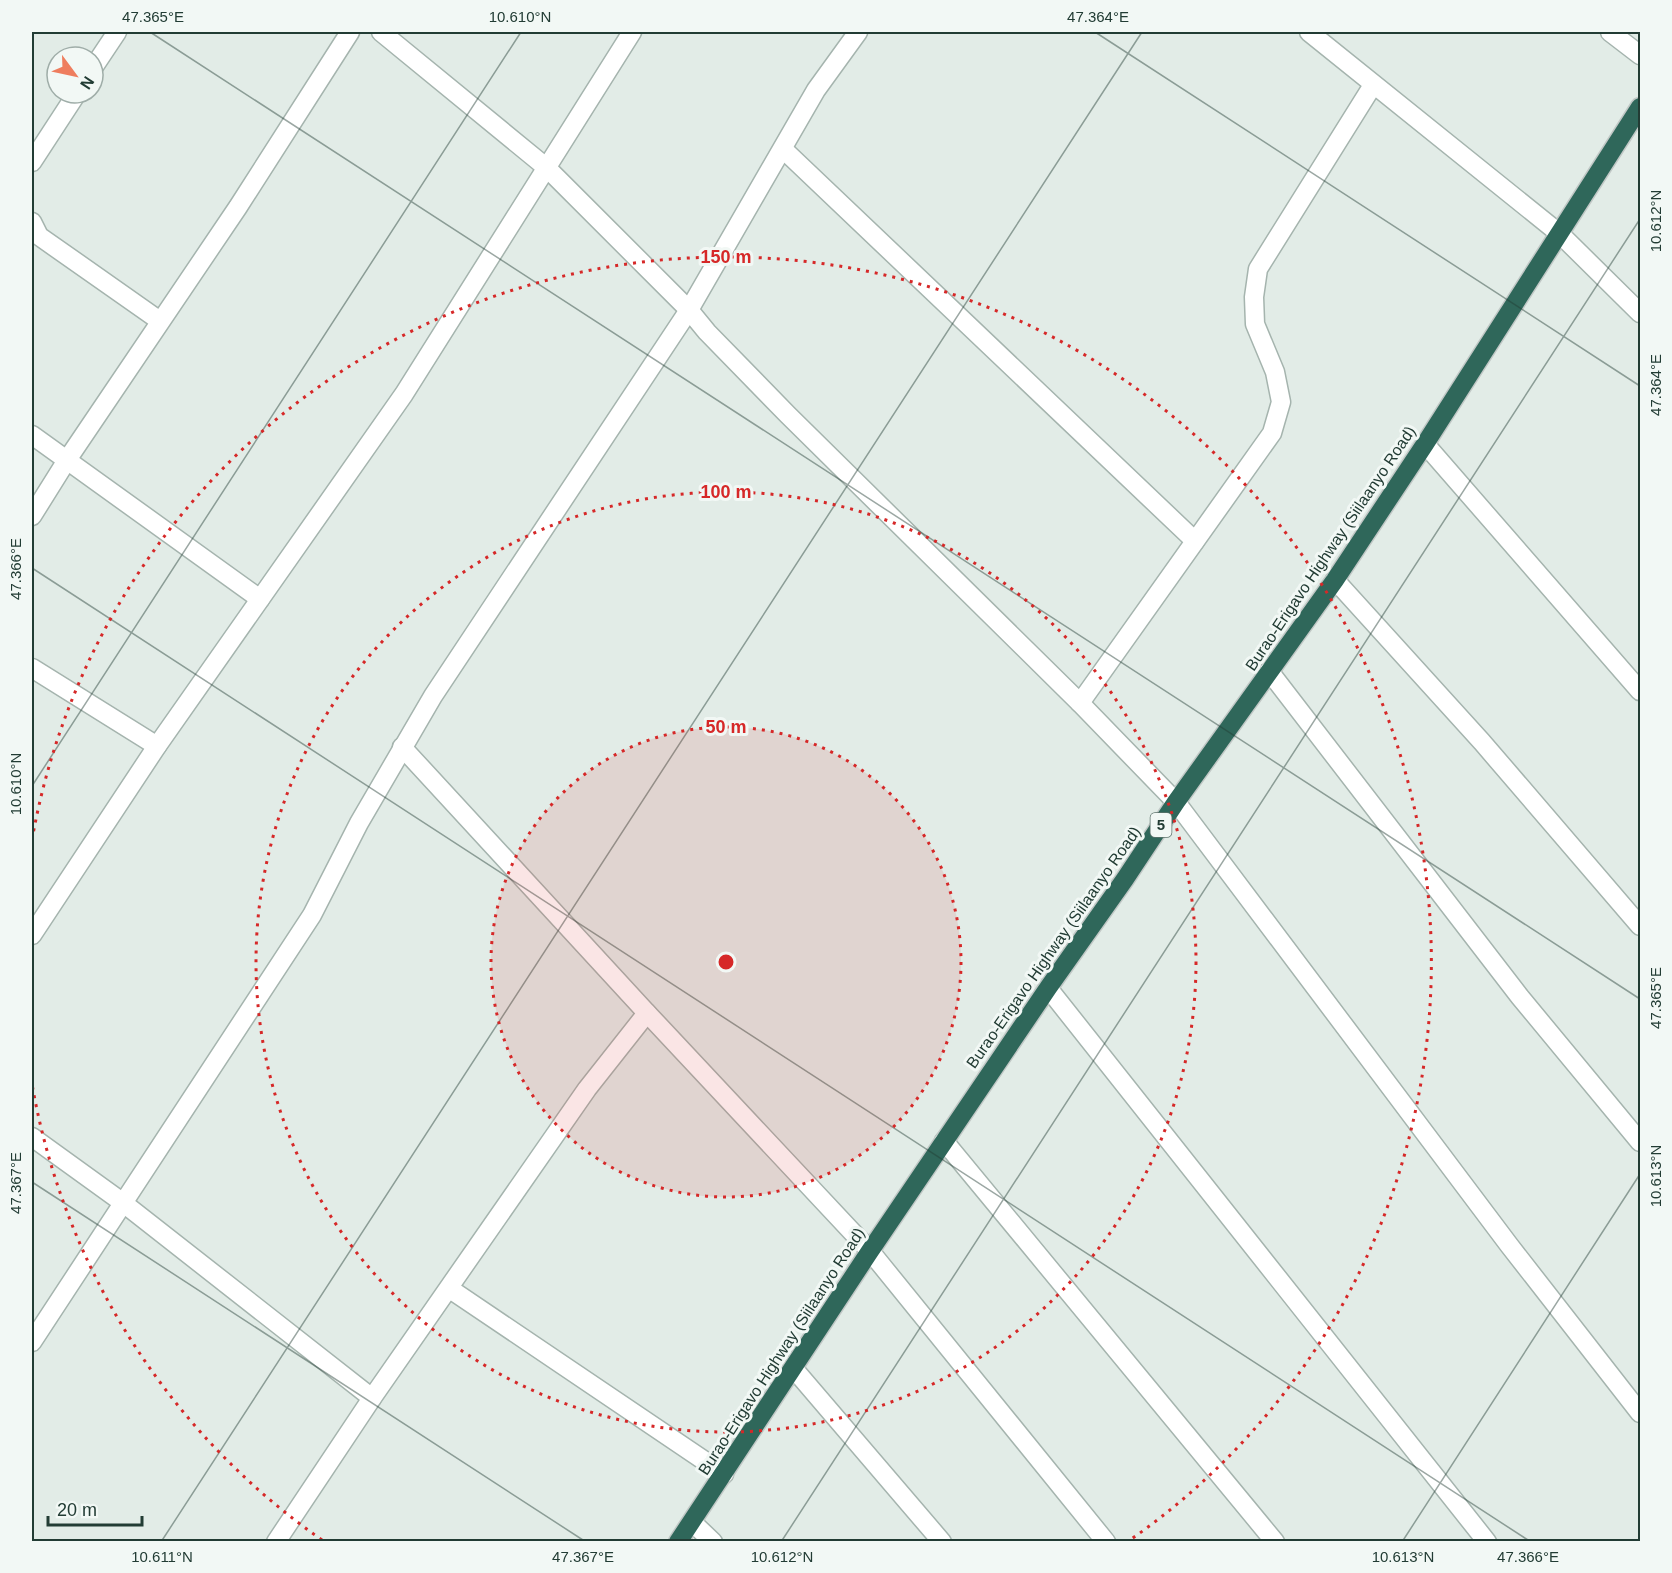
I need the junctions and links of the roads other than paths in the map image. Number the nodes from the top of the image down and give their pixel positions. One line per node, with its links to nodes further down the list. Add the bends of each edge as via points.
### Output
1 (117, 32): 8 (street)
2 (350, 32): 20 (street)
3 (381, 32): 15 (street)
4 (632, 32): 15 (street)
5 (858, 32): 13 (street, via 816,90)
6 (1309, 32): 10 (street)
7 (1610, 32): 9 (street)
8 (105, 50)
9 (1641, 55)
10 (1373, 85): 17 (street); 25 (street, via 1258,268 1255,324 1275,372 1281,402 1272,433)
11 (69, 105): 14 (street)
12 (1638, 115): 17 (highway, Burao-Erigavo Highway (Siilaanyo Road) / 5)
13 (783, 149): 18 (street); 25 (street)
14 (32, 162)
15 (547, 168): 18 (street); 27 (street, via 404,394)
16 (32, 222): 20 (street, via 39,236)
17 (1560, 234): 19 (street); 22 (highway, Burao-Erigavo Highway (Siilaanyo Road) / 5)
18 (689, 310): 31 (street, via 788,415); 33 (street, via 496,598)
19 (1641, 313)
20 (160, 321): 23 (street)
21 (32, 435): 23 (street)
22 (1425, 444): 26 (highway, Burao-Erigavo Highway (Siilaanyo Road) / 5); 30 (street)
23 (67, 460): 24 (street); 27 (street)
24 (32, 516)
25 (1195, 541): 31 (street)
26 (1335, 579): 29 (highway, Burao-Erigavo Highway (Siilaanyo Road) / 5); 35 (street)
27 (260, 599): 32 (street)
28 (32, 668): 32 (street)
29 (1269, 671): 34 (highway, Burao-Erigavo Highway (Siilaanyo Road) / 5); 41 (street, via 1520,997)
30 (1641, 691)
31 (1080, 703): 34 (street)
32 (157, 746): 36 (street)
33 (402, 747): 38 (street); 42 (street, via 312,915)
34 (1176, 802): 37 (highway, Burao-Erigavo Highway (Siilaanyo Road) / 5); 48 (street, via 1509,1245)
35 (1641, 926)
36 (32, 935)
37 (1048, 988): 40 (highway, Burao-Erigavo Highway (Siilaanyo Road) / 5); 57 (street)
38 (647, 1013): 43 (street); 44 (street, via 587,1089)
39 (32, 1137): 42 (street)
40 (944, 1141): 43 (highway, Burao-Erigavo Highway (Siilaanyo Road) / 5); 56 (street)
41 (1641, 1142)
42 (122, 1202): 45 (street); 47 (street)
43 (870, 1251): 46 (highway, Burao-Erigavo Highway (Siilaanyo Road) / 5); 55 (street)
44 (450, 1289): 47 (street); 49 (street)
45 (32, 1342)
46 (794, 1369): 49 (highway, Burao-Erigavo Highway (Siilaanyo Road) / 5); 54 (street)
47 (372, 1398): 51 (street)
48 (1641, 1413)
49 (724, 1474): 50 (highway, Burao-Erigavo Highway (Siilaanyo Road) / 5)
50 (692, 1522): 52 (highway, Burao-Erigavo Highway (Siilaanyo Road) / 5); 53 (street)
51 (276, 1542)
52 (678, 1542)
53 (713, 1542)
54 (942, 1542)
55 (1106, 1542)
56 (1275, 1542)
57 (1487, 1542)

